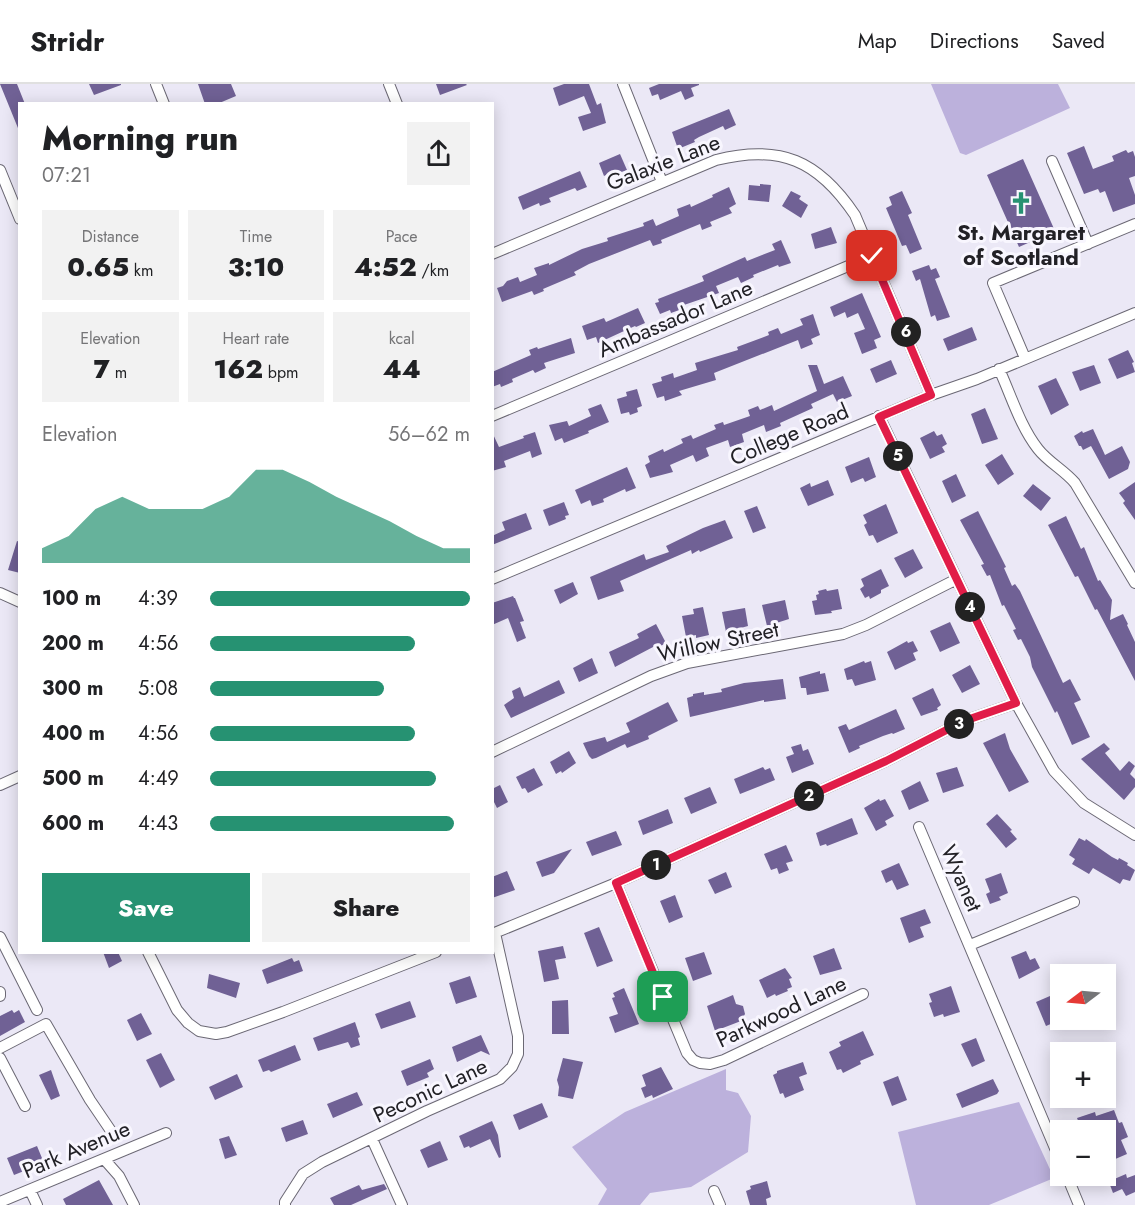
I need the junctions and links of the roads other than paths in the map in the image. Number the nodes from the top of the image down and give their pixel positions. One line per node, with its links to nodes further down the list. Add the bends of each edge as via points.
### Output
1 (156, 84): 4 (street)
2 (389, 84): 5 (street)
3 (624, 84): 8 (street)
4 (163, 102)
5 (396, 102)
6 (1052, 161): 11 (street)
7 (0, 170): 9 (street)
8 (662, 182): 12 (street, Galaxie Lane); 13 (street, Galaxie Lane, via 742,153 793,159 821,174 841,194 855,215)
9 (18, 214)
10 (1135, 224): 11 (street)
11 (1088, 244): 15 (street, via 993,283)
12 (494, 253)
13 (872, 256): 17 (street, Galaxie Lane); 18 (street, Ambassador Lane)
14 (1135, 313): 15 (street, College Road)
15 (1025, 358): 16 (street, College Road)
16 (999, 369): 17 (street, College Road); 22 (street, via 1037,448 1075,483)
17 (931, 395): 19 (street, College Road)
18 (494, 415)
19 (879, 417): 20 (street, College Road); 21 (street)
20 (494, 578)
21 (957, 579): 25 (street); 26 (street, Willow Street, via 843,634 687,663 651,675)
22 (1135, 583)
23 (0, 593): 24 (street)
24 (18, 601)
25 (1016, 703): 30 (street, via 1048,762 1072,793); 31 (street, via 964,721 886,761)
26 (494, 751)
27 (18, 777): 28 (street)
28 (0, 784)
29 (919, 827): 35 (street, Wyanet)
30 (1135, 835)
31 (616, 883): 33 (street); 38 (street, Parkwood Lane, via 693,1060 710,1064 735,1056)
32 (1074, 902): 35 (street)
33 (494, 934): 46 (street, Peconic Lane, via 518,1036 518,1054 512,1067 500,1079)
34 (0, 937): 39 (street)
35 (970, 945): 45 (street, Wyanet)
36 (149, 954): 37 (street, via 188,1023 199,1032 216,1034 284,1012)
37 (431, 954)
38 (863, 994)
39 (37, 1010)
40 (0, 1048): 43 (street, via 46,1024)
41 (0, 1058): 42 (street)
42 (25, 1106)
43 (111, 1131)
44 (166, 1133): 47 (street, Park Avenue)
45 (1050, 1136)
46 (372, 1139): 54 (street, Peconic Lane, via 303,1174); 55 (street)
47 (104, 1159): 49 (street, Park Avenue); 53 (street, via 119,1176)
48 (1071, 1186): 57 (street)
49 (30, 1190): 51 (street, Park Avenue); 52 (street)
50 (714, 1191): 56 (street)
51 (0, 1202)
52 (37, 1205)
53 (134, 1205)
54 (285, 1205)
55 (402, 1205)
56 (720, 1205)
57 (1079, 1205)

